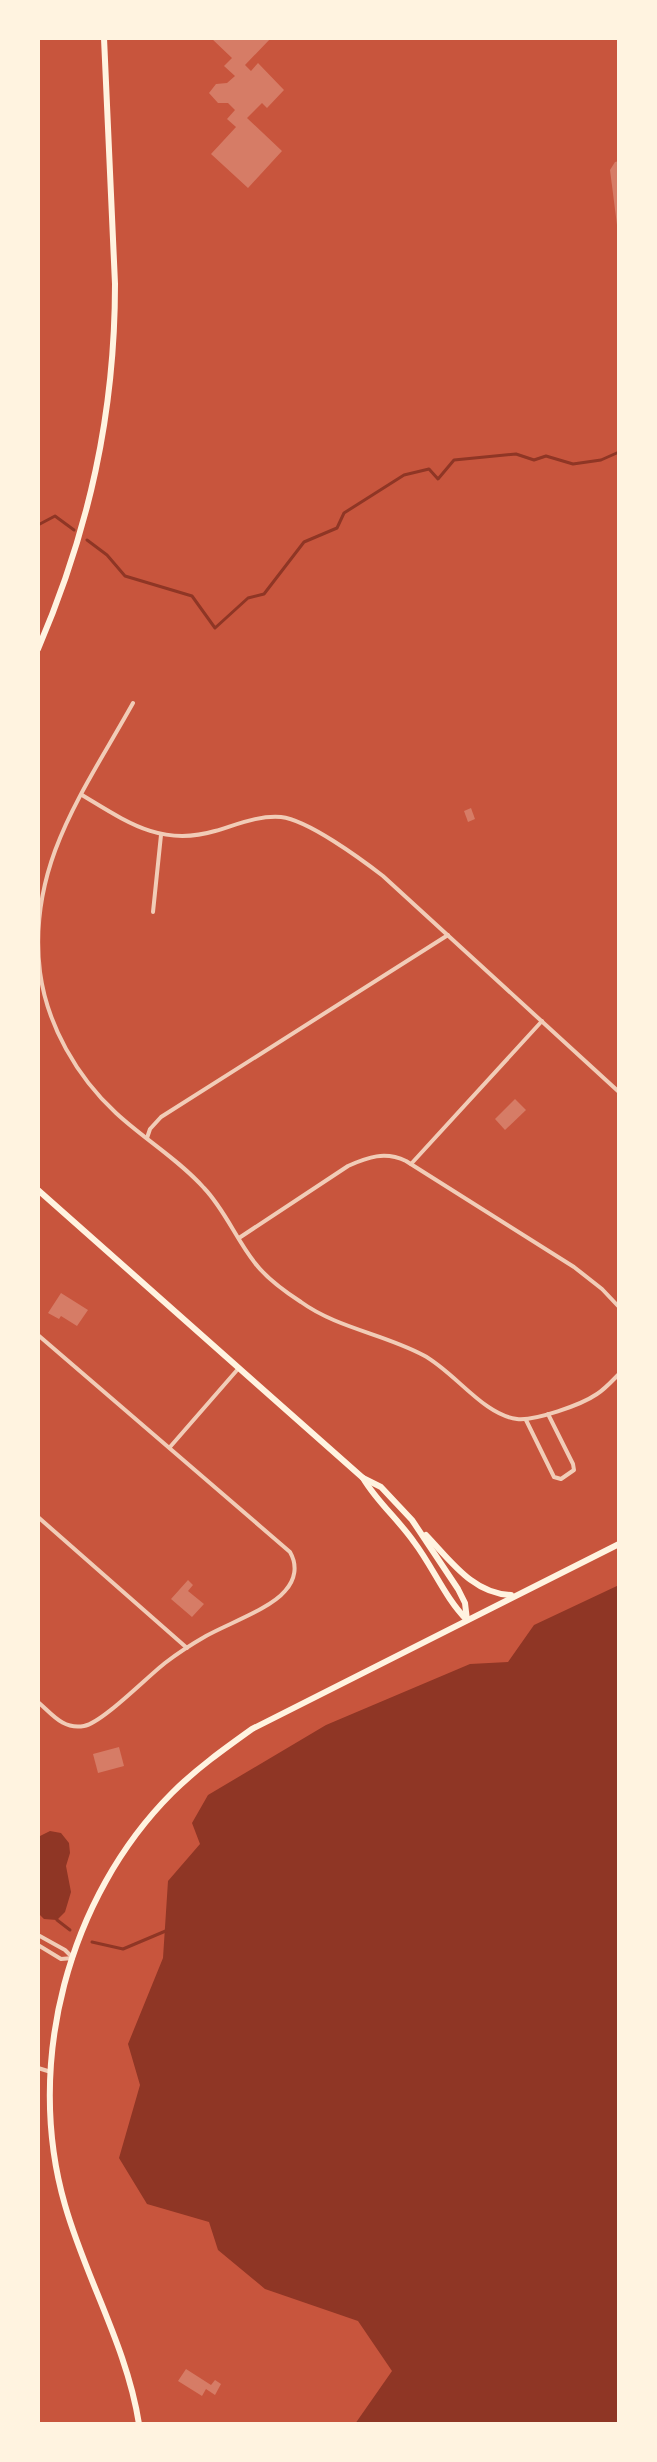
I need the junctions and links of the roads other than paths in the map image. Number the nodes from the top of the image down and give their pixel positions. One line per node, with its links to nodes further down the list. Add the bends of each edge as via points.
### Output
1 (104, 38): 2 (main road, via 115,284 110,394 80,535)
2 (38, 649)
3 (133, 703): 4 (street)
4 (82, 795): 5 (street); 10 (street, via 62,829 44,887 38,936 41,975 53,1020 75,1064 100,1097)
5 (161, 835): 6 (street); 7 (street, via 189,837 270,817 294,820 364,861)
6 (153, 912)
7 (448, 935): 8 (street); 10 (street, via 161,1117)
8 (542, 1021): 9 (street); 11 (street)
9 (619, 1092)
10 (147, 1139): 13 (street, via 206,1189)
11 (411, 1164): 13 (street, via 388,1155 366,1158); 14 (street, via 574,1267)
12 (38, 1191): 16 (main road)
13 (239, 1238): 19 (street, via 264,1274 305,1305 424,1355 494,1411)
14 (619, 1307)
15 (38, 1335): 20 (street)
16 (240, 1367): 20 (street); 21 (main road)
17 (619, 1374): 18 (street, via 593,1397)
18 (548, 1414): 19 (street); 19 (street, via 573,1464 574,1470 561,1479 554,1477)
19 (526, 1420)
20 (170, 1448): 27 (street, via 290,1552 295,1566 292,1582 280,1597)
21 (363, 1478): 23 (main road, via 381,1487); 26 (main road, via 412,1538)
22 (38, 1517): 27 (street)
23 (412, 1520): 25 (main road, via 475,1584); 26 (main road, via 458,1589)
24 (619, 1544): 25 (main road)
25 (515, 1595): 26 (main road)
26 (467, 1620): 31 (main road, via 252,1729 191,1775 153,1814 119,1861)
27 (187, 1648): 28 (street, via 91,1724 66,1725)
28 (38, 1702)
29 (38, 1935): 31 (street)
30 (38, 1945): 31 (street, via 61,1959)
31 (73, 1958): 33 (main road, via 58,2013)
32 (38, 2068): 33 (street)
33 (51, 2072): 34 (main road, via 51,2124 64,2203 121,2354)
34 (139, 2424)

